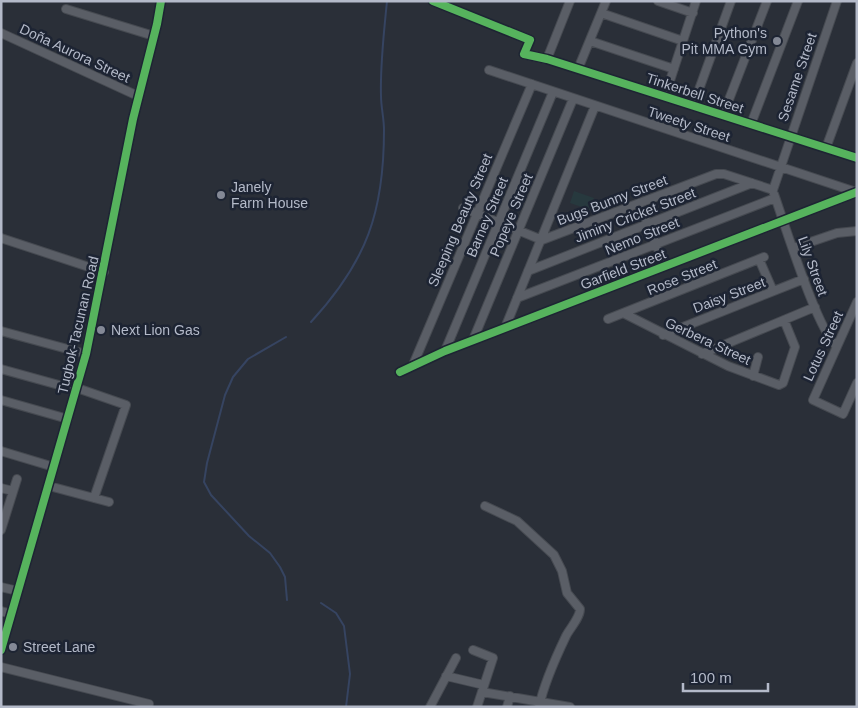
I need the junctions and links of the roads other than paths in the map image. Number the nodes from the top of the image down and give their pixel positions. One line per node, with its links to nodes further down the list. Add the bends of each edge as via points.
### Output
1 (160, 1): 15 (street, Tugbok-Tacunan Road)
2 (433, 1): 18 (street, Tinkerbell Street, via 530,40 524,54)
3 (570, 1): 18 (street)
4 (606, 1): 12 (street)
5 (658, 1): 13 (street)
6 (696, 1): 13 (street)
7 (732, 1): 29 (street)
8 (766, 1): 30 (street)
9 (798, 1): 31 (street)
10 (837, 1): 32 (street, Sesame Street)
11 (66, 9): 15 (street)
12 (601, 13): 16 (street); 17 (street)
13 (692, 13): 16 (street)
14 (1, 33): 25 (street, Doña Aurora Street)
15 (154, 36): 25 (street, Tugbok-Tacunan Road)
16 (683, 40): 21 (street)
17 (590, 41): 20 (street); 21 (street)
18 (547, 59): 20 (street, Tinkerbell Street)
19 (857, 63): 33 (street)
20 (578, 68): 26 (street, Tinkerbell Street)
21 (674, 69): 26 (street)
22 (489, 70): 23 (street, Tweety Street)
23 (532, 84): 24 (street, Tweety Street); 41 (street, Sleeping Beauty Street)
24 (553, 92): 27 (street, Tweety Street); 43 (street, Barney Street)
25 (138, 96): 53 (street, Tugbok-Tacunan Road)
26 (665, 96): 29 (street, Tinkerbell Street)
27 (573, 99): 28 (street, Tweety Street); 45 (street, Popeye Street)
28 (595, 106): 35 (street, Tweety Street); 48 (street)
29 (694, 106): 30 (street, Tinkerbell Street)
30 (724, 115): 31 (street, Tinkerbell Street)
31 (751, 124): 32 (street, Tinkerbell Street)
32 (790, 136): 33 (street, Tinkerbell Street); 35 (street, Sesame Street)
33 (826, 148): 34 (street, Tinkerbell Street)
34 (856, 155)
35 (780, 167): 37 (street, Tweety Street); 38 (street, Sesame Street)
36 (752, 183): 38 (street, Bugs Bunny Street); 39 (street, Bugs Bunny Street, via 718,173); 44 (street, Jiminy Cricket Street)
37 (856, 192): 42 (street, Garfield Street)
38 (774, 194): 42 (street, Lily Street); 49 (street, Nemo Street)
39 (639, 203): 44 (street); 48 (street, Bugs Bunny Street)
40 (463, 208): 41 (street)
41 (476, 214): 43 (street); 71 (street, Sleeping Beauty Street)
42 (783, 220): 50 (street, Lily Street); 51 (street, Garfield Street)
43 (498, 223): 45 (street); 67 (street, Barney Street)
44 (648, 224): 49 (street); 52 (street, Jiminy Cricket Street)
45 (518, 231): 48 (street); 65 (street, Popeye Street)
46 (857, 231): 50 (street, via 837,233)
47 (1, 238): 53 (street)
48 (540, 240): 52 (street)
49 (656, 244): 51 (street); 56 (street, Nemo Street)
50 (793, 248): 54 (street, Lily Street)
51 (665, 266): 62 (street, Garfield Street)
52 (528, 271): 56 (street)
53 (103, 275): 68 (street, Tugbok-Tacunan Road)
54 (804, 279): 55 (street, Daisy Street); 58 (street, Lily Street)
55 (773, 291): 59 (street, Rose Street, via 762,258); 64 (street, Daisy Street)
56 (517, 298): 62 (street)
57 (857, 302): 66 (street, Lotus Street)
58 (815, 307): 61 (street); 66 (street, Lily Street, via 828,338)
59 (625, 314): 60 (street, Rose Street); 64 (street, Gerbera Street)
60 (608, 319)
61 (784, 320): 69 (street); 74 (street, Gerbera Street, via 795,347 782,384)
62 (505, 328): 65 (street, Garfield Street)
63 (1, 331): 68 (street)
64 (663, 334): 69 (street, Gerbera Street)
65 (473, 340): 67 (street, Garfield Street)
66 (837, 346): 75 (street, Lotus Street, via 813,400 842,414)
67 (445, 351): 71 (street, Garfield Street)
68 (86, 354): 76 (street, Tugbok-Tacunan Road)
69 (702, 354): 74 (street, Gerbera Street)
70 (758, 356): 74 (street)
71 (412, 365): 73 (street, Garfield Street)
72 (1, 369): 76 (street)
73 (400, 372)
74 (753, 376)
75 (857, 383)
76 (77, 389): 78 (street, Tugbok-Tacunan Road); 85 (street, via 126,405)
77 (1, 400): 78 (street)
78 (68, 419): 80 (street, Tugbok-Tacunan Road)
79 (1, 451): 80 (street)
80 (54, 467): 82 (street, Tugbok-Tacunan Road)
81 (17, 479): 84 (street)
82 (49, 486): 85 (street); 90 (street, Tugbok-Tacunan Road)
83 (1, 488): 84 (street)
84 (13, 491): 88 (street)
85 (94, 498): 86 (street)
86 (109, 502)
87 (486, 506): 101 (street, via 517,521 554,555 562,571 564,588 581,611 563,642)
88 (1, 530)
89 (1, 586): 90 (street)
90 (18, 591): 92 (street, Tugbok-Tacunan Road)
91 (1, 611): 92 (street)
92 (11, 614): 93 (street, Tugbok-Tacunan Road)
93 (1, 649)
94 (472, 650): 98 (street, via 493,658)
95 (456, 658): 97 (street)
96 (1, 667): 100 (street)
97 (446, 676): 98 (street); 102 (street)
98 (483, 689): 99 (street); 103 (street)
99 (510, 696): 101 (street); 104 (street)
100 (149, 704)
101 (540, 704): 105 (street)
102 (430, 707)
103 (477, 707)
104 (507, 707)
105 (570, 707)

